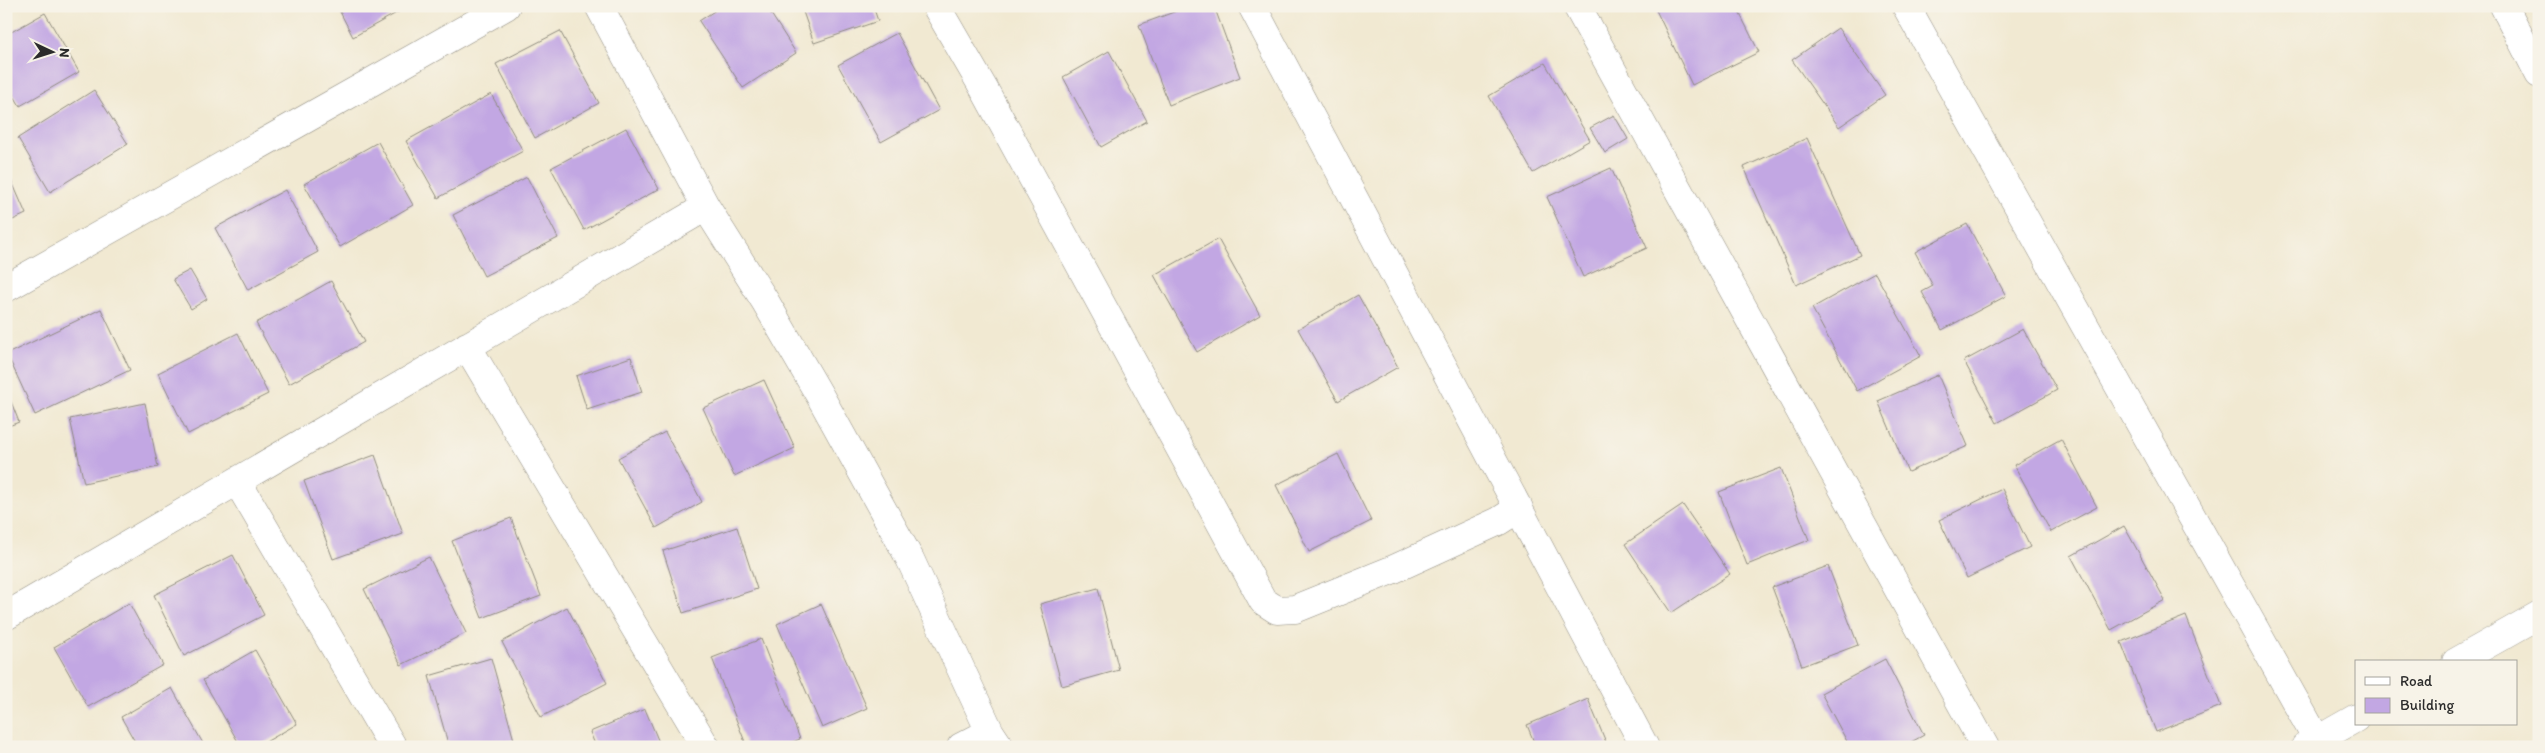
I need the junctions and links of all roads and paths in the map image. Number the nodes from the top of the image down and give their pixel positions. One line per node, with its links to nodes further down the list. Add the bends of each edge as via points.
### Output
1 (506, 6): 10 (street)
2 (599, 6): 9 (street)
3 (936, 6): 13 (street, via 1263,601 1277,610 1295,609 1394,569 1499,521)
4 (1252, 6): 13 (street)
5 (1577, 6): 24 (street)
6 (1906, 6): 19 (street)
7 (2504, 6): 8 (street)
8 (2539, 74)
9 (706, 207): 11 (street); 18 (street, via 810,379 910,559)
10 (6, 288)
11 (467, 346): 12 (street); 21 (street)
12 (237, 481): 15 (street); 20 (street)
13 (1519, 508): 23 (street)
14 (2539, 615): 16 (street)
15 (6, 616)
16 (2460, 660)
17 (2355, 719): 19 (street)
18 (995, 739): 22 (street)
19 (2311, 743)
20 (393, 747)
21 (706, 747)
22 (961, 747)
23 (1645, 747)
24 (1985, 747)

